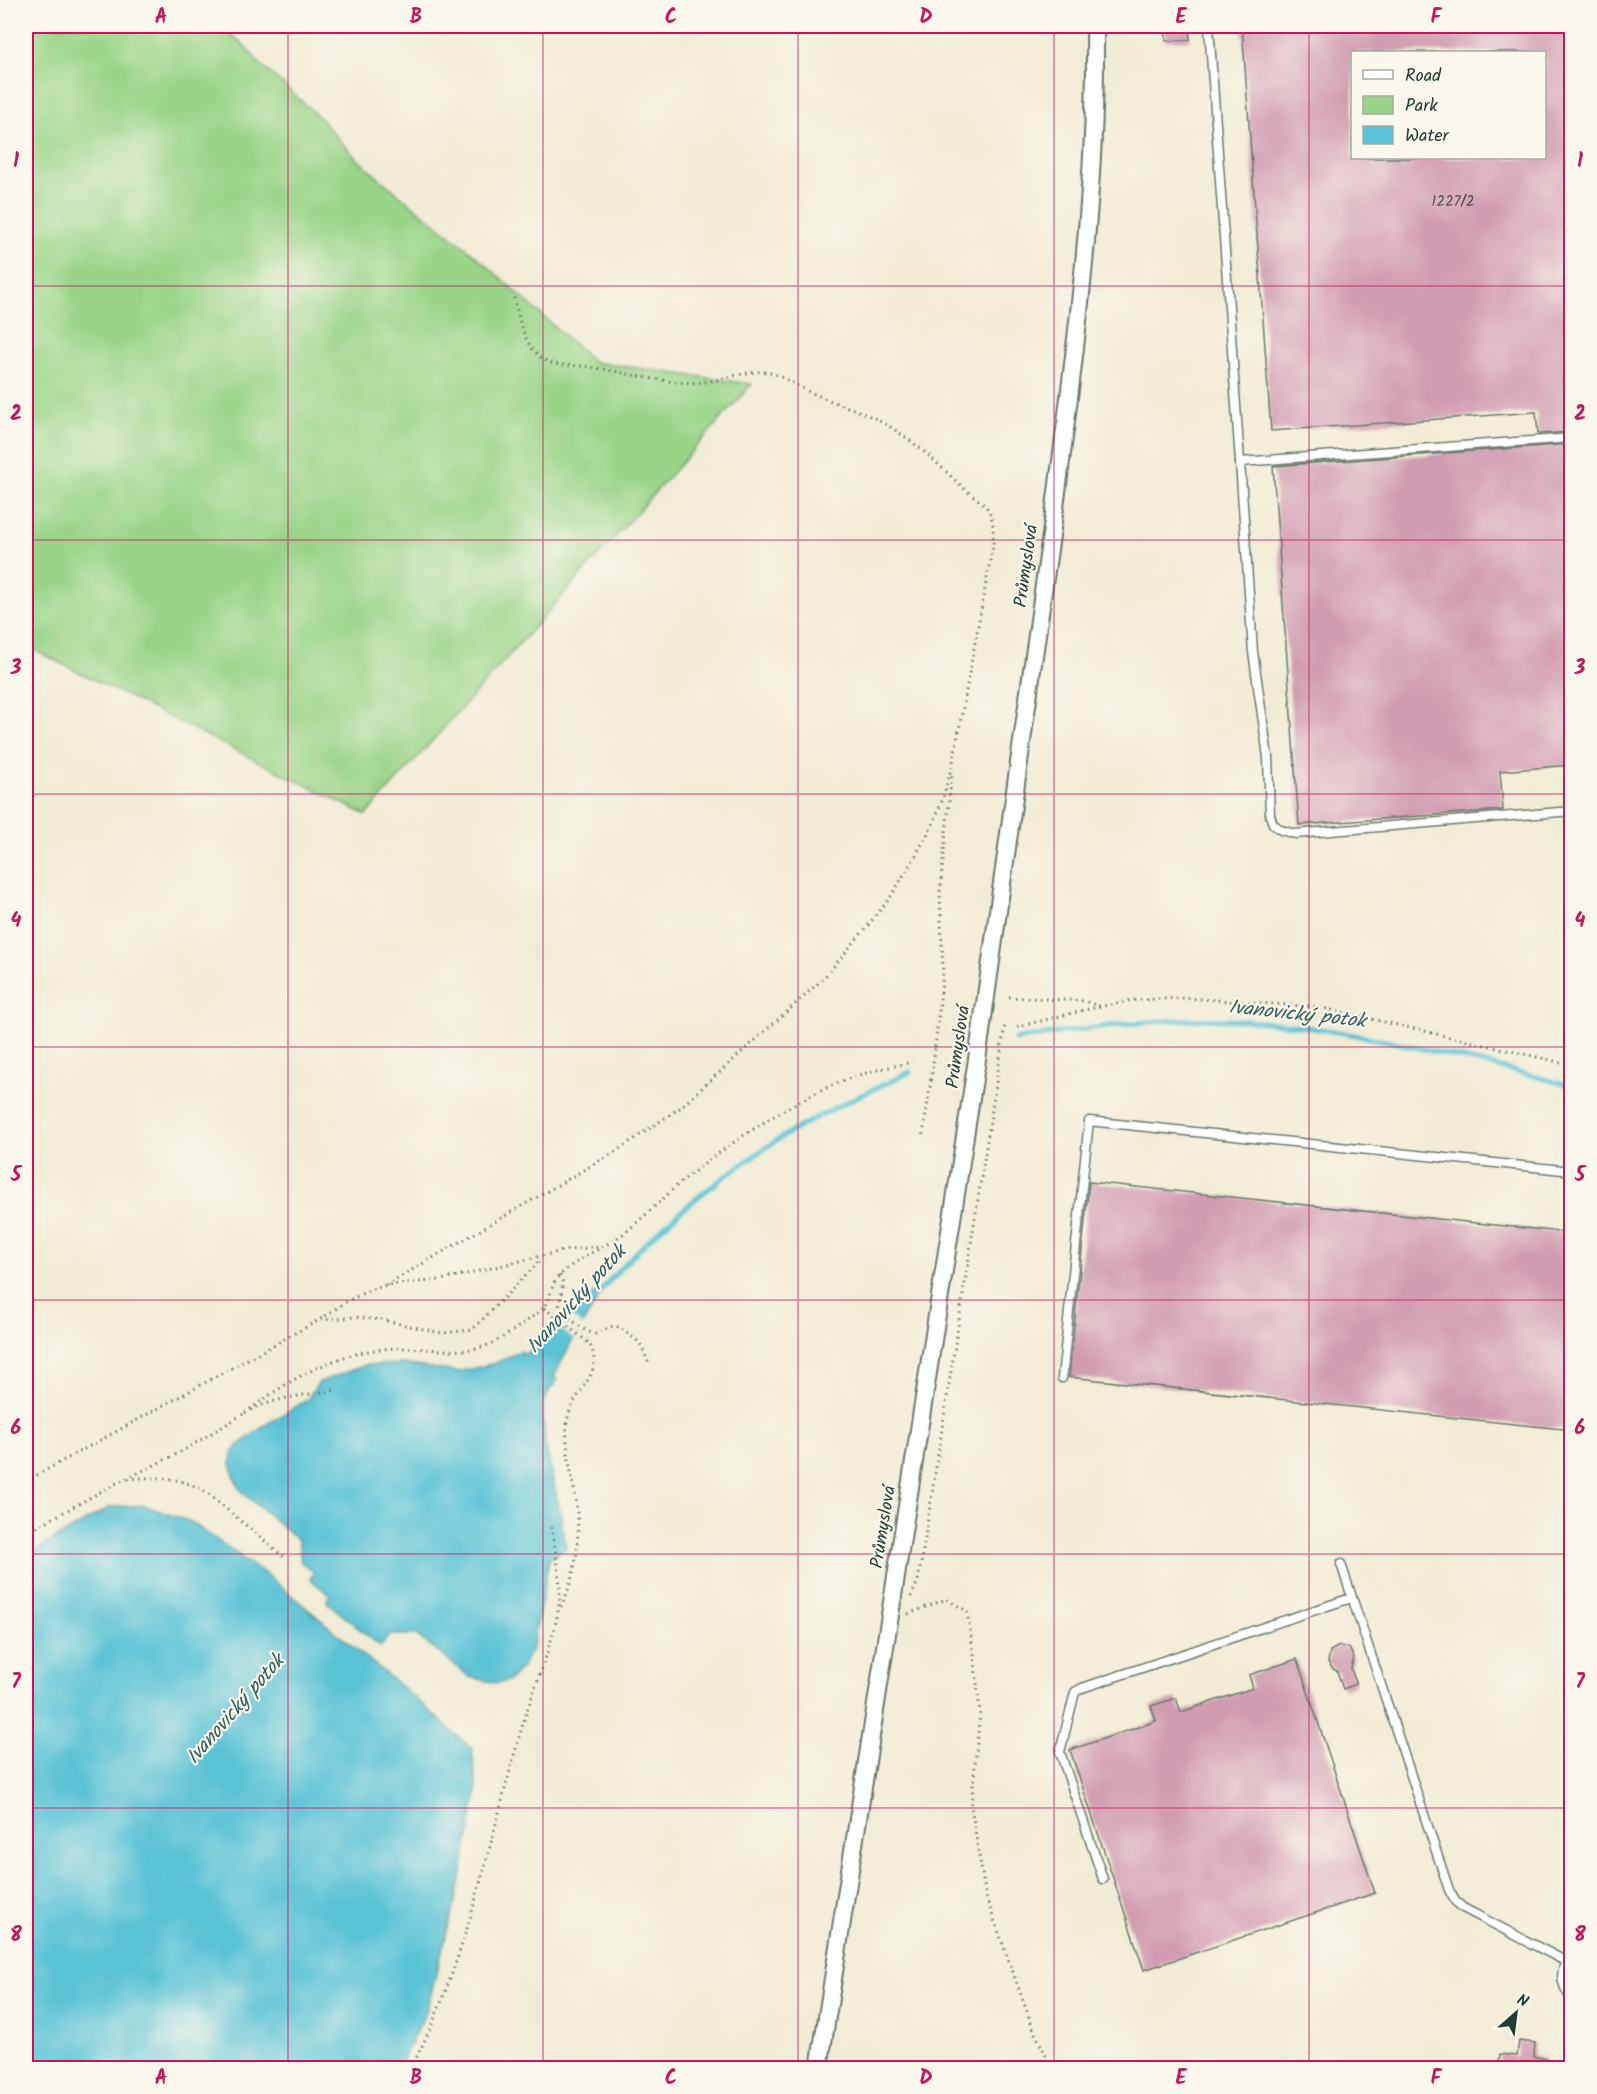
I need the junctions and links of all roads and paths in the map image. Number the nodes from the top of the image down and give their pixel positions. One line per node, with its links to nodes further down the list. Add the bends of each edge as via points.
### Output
1 (1095, 26): 41 (street, Průmyslová, bridge, via 1092,141 1078,321 1028,710)
2 (1209, 26): 5 (lane)
3 (513, 294): 6 (path, via 521,329 539,357 551,363 678,382 703,383 770,372 893,429 917,444 982,501 994,525 993,545)
4 (1572, 438): 5 (lane)
5 (1240, 462): 7 (lane, via 1254,652 1273,824 1295,834)
6 (953, 762): 15 (path, bridge, via 940,892 943,972); 20 (path, via 933,824 890,898 823,979 792,1008 681,1107 618,1150)
7 (1572, 811)
8 (1009, 996): 9 (path, via 1084,1001)
9 (1100, 1007): 11 (path); 14 (path, via 1133,1000 1185,998 1319,1007)
10 (1005, 1024): 12 (path, bridge)
11 (1017, 1027)
12 (1000, 1058)
13 (912, 1062): 17 (path, via 859,1075 812,1095 688,1177 626,1232)
14 (1572, 1065)
15 (923, 1135)
16 (1572, 1171): 24 (lane, via 1089,1121)
17 (605, 1245): 18 (path); 19 (path)
18 (539, 1258): 20 (path, via 441,1281); 22 (path, via 472,1330 442,1334 382,1320)
19 (560, 1275): 21 (path); 23 (path, via 560,1307 565,1313 595,1334 619,1327 640,1343)
20 (386, 1285): 22 (path, via 369,1290)
21 (544, 1308): 26 (path, via 501,1338 479,1347 449,1352 377,1349 333,1361 302,1374); 34 (path, via 589,1343 595,1362 568,1417 577,1553)
22 (319, 1320): 28 (path)
23 (649, 1364)
24 (1062, 1378)
25 (336, 1390): 26 (path, via 288,1398)
26 (245, 1413): 27 (path)
27 (126, 1479): 30 (path); 31 (path, via 166,1478 193,1484)
28 (26, 1481)
29 (551, 1526): 34 (path, via 559,1574)
30 (26, 1533)
31 (284, 1557)
32 (1341, 1564): 33 (lane)
33 (1351, 1598): 36 (lane, via 1075,1692 1060,1752); 38 (lane, via 1455,1901)
34 (558, 1612): 40 (path, via 473,1910)
35 (904, 1616): 42 (path, via 946,1599 967,1611 980,1712 971,1806 986,1897 1034,2031)
36 (1103, 1879)
37 (1572, 1953): 38 (lane)
38 (1565, 1961): 39 (lane, via 1562,1982)
39 (1572, 1999)
40 (411, 2068)
41 (819, 2068)
42 (1052, 2068)

